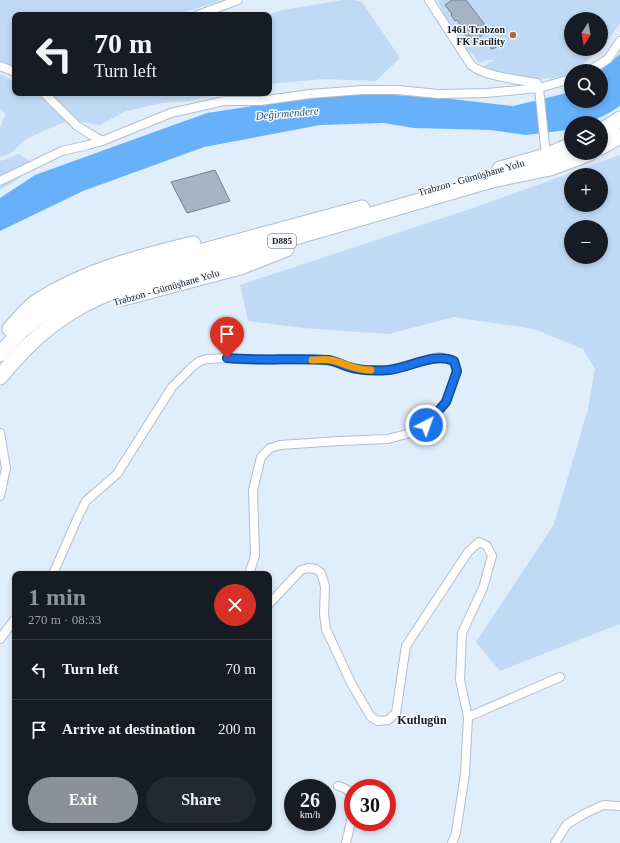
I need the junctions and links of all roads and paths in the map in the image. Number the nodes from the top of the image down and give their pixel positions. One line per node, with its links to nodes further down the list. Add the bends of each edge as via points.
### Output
1 (238, 0): 3 (street)
2 (430, 0): 9 (street, via 475,69 537,83)
3 (206, 12)
4 (620, 41): 5 (street, via 608,59)
5 (600, 64)
6 (0, 66): 7 (street)
7 (12, 71)
8 (564, 82): 9 (street)
9 (539, 91): 14 (street, via 438,94 362,90 260,101 224,102 171,114); 17 (street)
10 (47, 96): 14 (street, via 77,126)
11 (620, 119): 12 (highway)
12 (608, 127)
13 (620, 136): 15 (highway)
14 (102, 140): 19 (street, via 62,151)
15 (608, 143)
16 (564, 147): 17 (highway, Trabzon - Gümüşhane Yolu / D885)
17 (546, 152): 20 (highway, Trabzon - Gümüşhane Yolu / D885)
18 (571, 160): 21 (highway, Trabzon - Gümüşhane Yolu / D885, via 550,168 492,180)
19 (0, 181)
20 (323, 218): 22 (highway, Trabzon - Gümüşhane Yolu, via 253,230 112,266 36,302); 23 (highway, Trabzon - Gümüşhane Yolu / D885, via 185,256 83,291 42,314 22,330)
21 (356, 220): 24 (highway, Trabzon - Gümüşhane Yolu / D885, via 119,288 83,305 42,332); 25 (highway, Trabzon - Gümüşhane Yolu, via 240,267 118,299 88,312 40,343)
22 (0, 340)
23 (0, 354)
24 (0, 377)
25 (0, 390)
26 (0, 433): 27 (street, via 6,468)
27 (0, 496)
28 (54, 571): 29 (street, via 86,501 118,474 172,388 200,361 227,358 331,360 364,370 389,370 439,357 454,361 457,371 446,402 426,425 414,432 388,439 280,445 270,448 261,457 253,490 255,556)
29 (250, 571)
30 (272, 601): 34 (street, via 302,570 316,569 321,573 325,586 326,629 351,684 370,717 378,721 388,720 396,713 406,646 468,552 479,542 487,546 492,556 483,588 462,633 460,680)
31 (12, 623): 32 (street)
32 (0, 639)
33 (560, 677): 34 (street)
34 (468, 717): 40 (street, via 465,774 456,833)
35 (338, 786): 36 (street)
36 (344, 789)
37 (620, 806): 41 (street, via 603,806 584,814 567,824)
38 (349, 831): 39 (street)
39 (346, 843)
40 (452, 843)
41 (555, 843)

